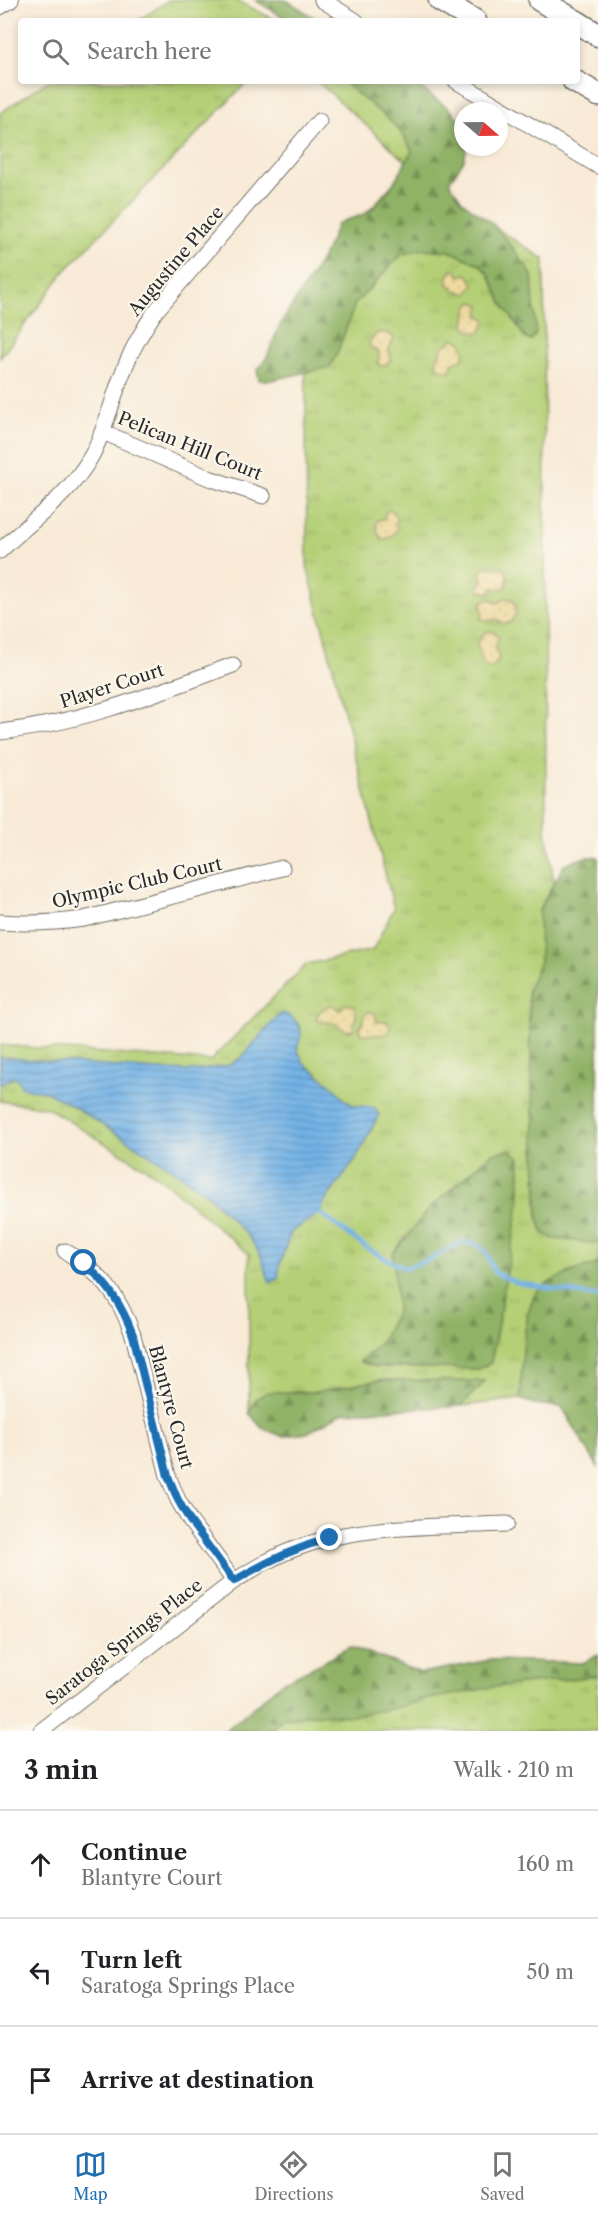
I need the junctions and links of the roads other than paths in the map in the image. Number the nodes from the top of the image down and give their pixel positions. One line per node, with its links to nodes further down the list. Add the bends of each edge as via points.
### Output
1 (11, 0): 5 (street)
2 (322, 0): 6 (street)
3 (440, 0): 7 (main road)
4 (540, 0): 8 (main road)
5 (0, 7)
6 (351, 18)
7 (470, 18)
8 (569, 18)
9 (580, 24): 10 (main road)
10 (598, 35)
11 (461, 84): 15 (street)
12 (579, 84): 13 (main road)
13 (598, 95)
14 (319, 121): 16 (street, Augustine Place, via 140,334)
15 (598, 166)
16 (103, 432): 17 (street, Pelican Hill Court, via 208,478); 18 (street, Augustine Place, via 76,478 55,503)
17 (263, 496)
18 (0, 551)
19 (233, 665): 20 (street, Player Court, via 106,711 66,722)
20 (0, 732)
21 (282, 868): 22 (street, Olympic Club Court, via 84,919)
22 (0, 922)
23 (65, 1251): 25 (street, Blantyre Court, via 100,1277 125,1313 168,1476 190,1521)
24 (507, 1524): 25 (street, Saratoga Springs Place, via 363,1532 330,1538 268,1561)
25 (234, 1581): 26 (street, Saratoga Springs Place)
26 (40, 1731)

